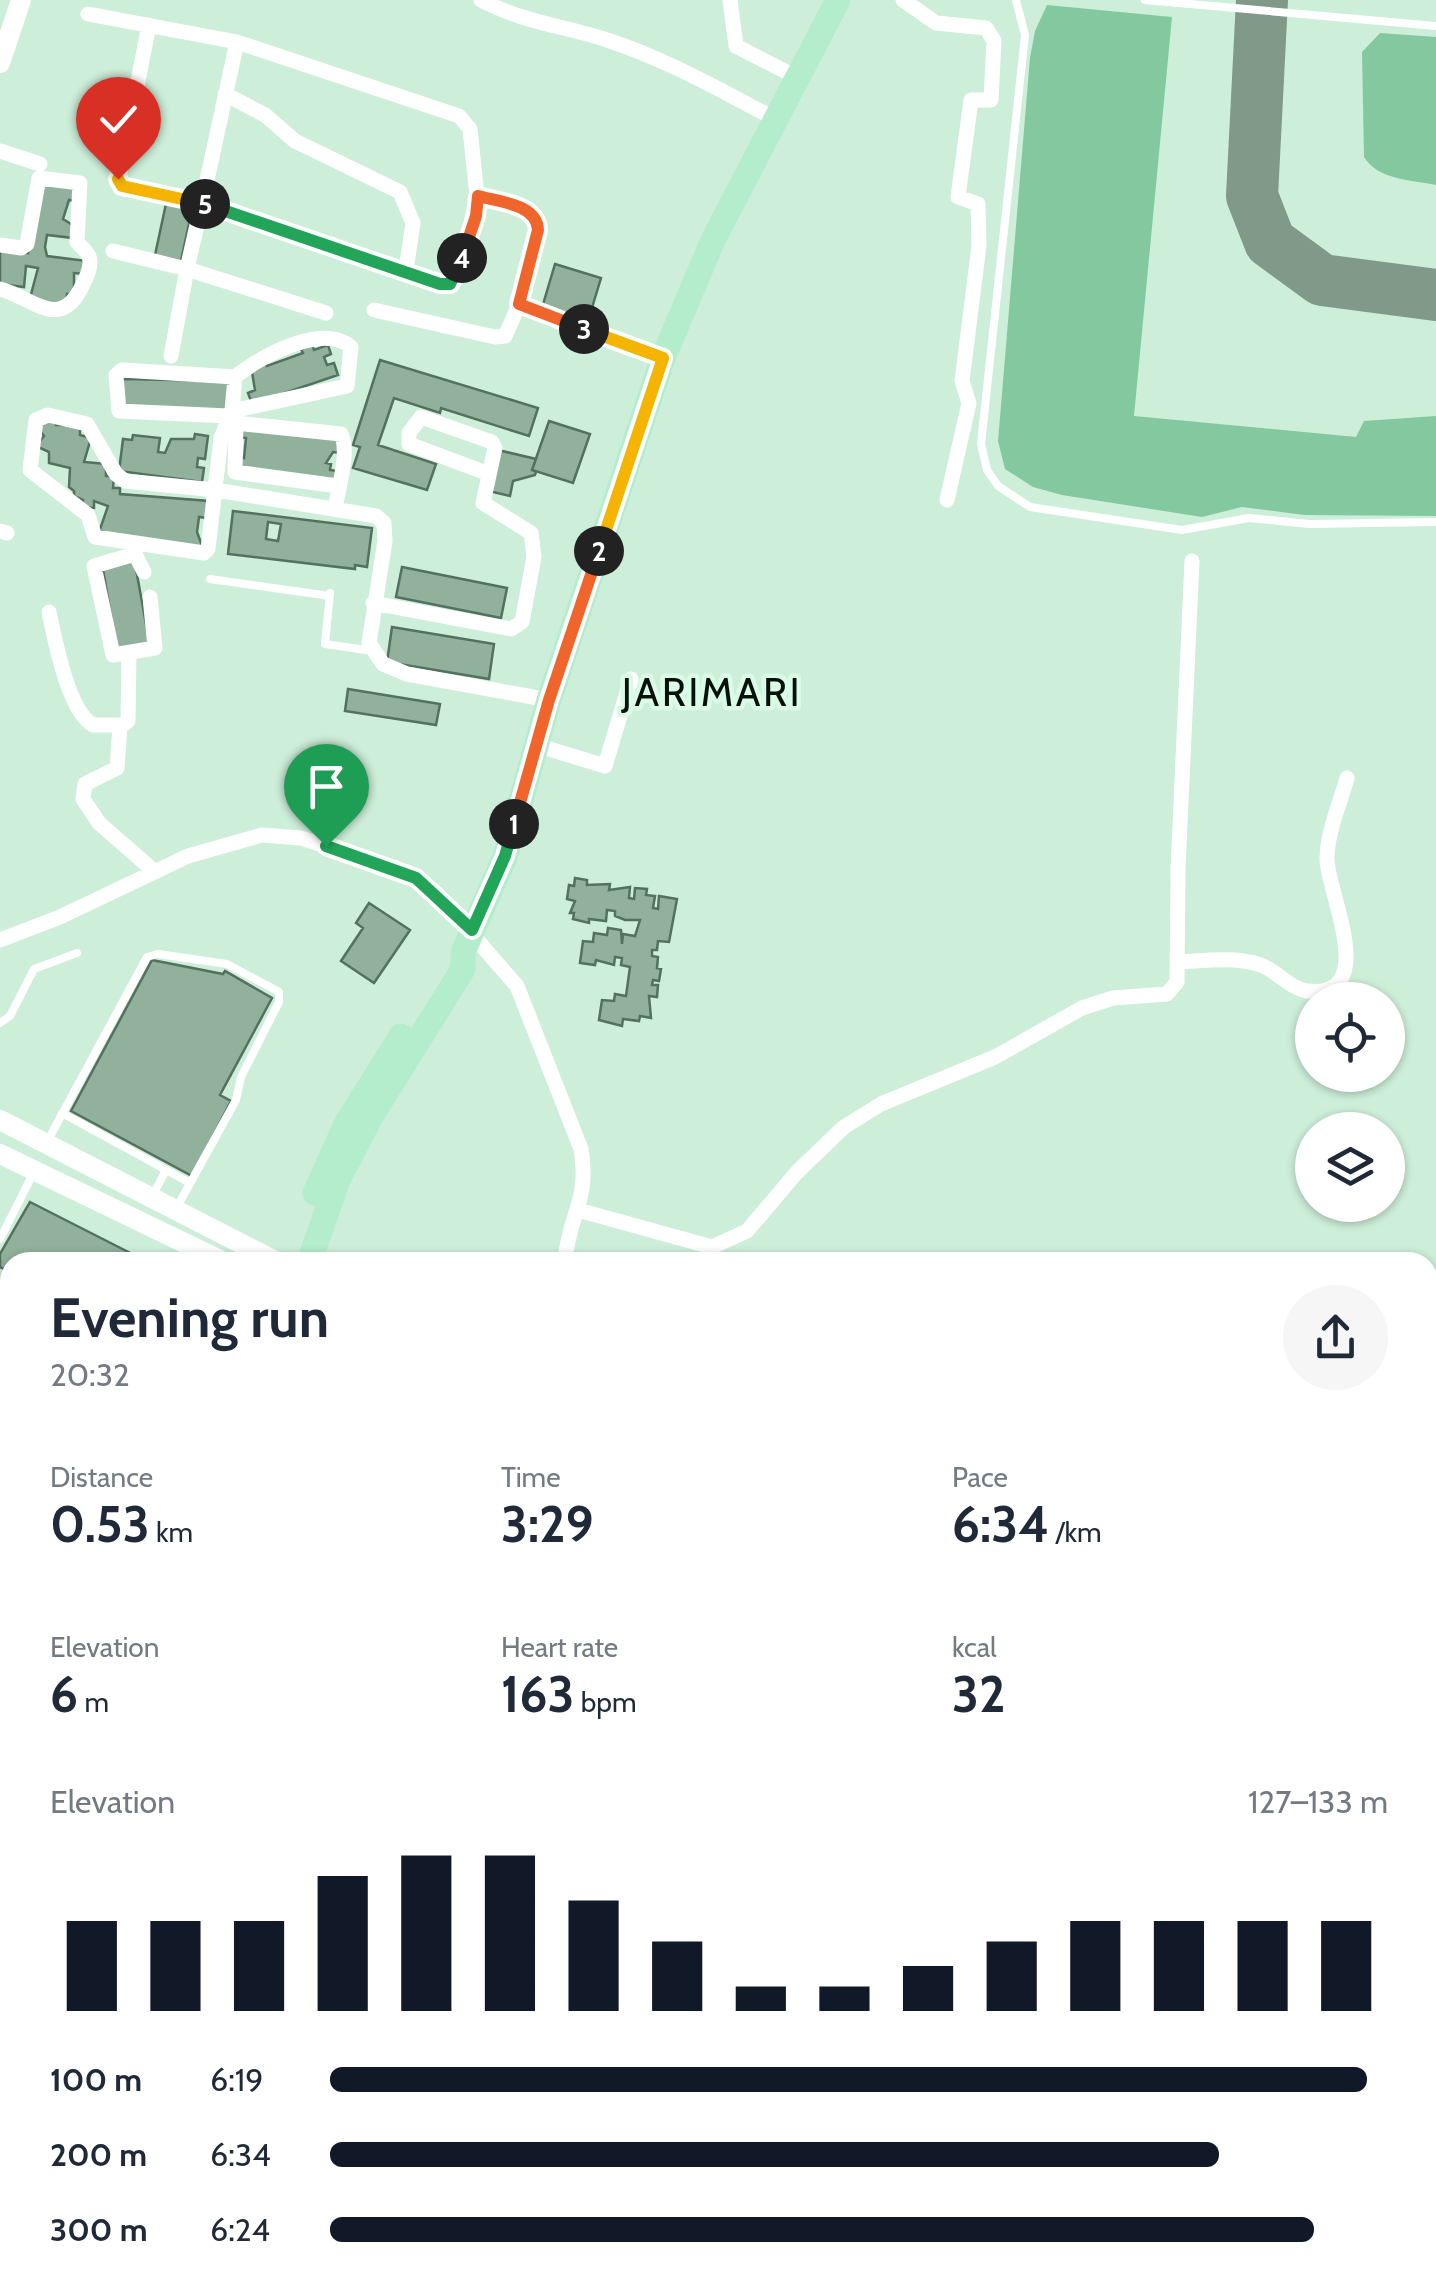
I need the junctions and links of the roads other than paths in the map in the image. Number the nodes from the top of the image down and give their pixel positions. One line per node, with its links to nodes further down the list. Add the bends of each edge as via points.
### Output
1 (10, 0): 13 (street)
2 (21, 0): 15 (street)
3 (481, 0): 18 (street, via 518,18 649,55)
4 (712, 0): 9 (street)
5 (838, 0): 16 (main road)
6 (903, 0): 39 (street, via 936,23 986,28 994,41 991,100 970,100 958,197 978,204 979,246 962,382 969,402)
7 (1016, 0): 41 (lane, via 1025,36 982,444 998,486 1030,507 1182,530 1249,518)
8 (1145, 0): 12 (lane)
9 (730, 2): 16 (street, via 736,46)
10 (88, 14): 11 (street)
11 (149, 25): 14 (street); 22 (street, via 118,183)
12 (1436, 26)
13 (0, 32)
14 (236, 42): 17 (street); 21 (street, via 460,116 470,129)
15 (0, 62)
16 (798, 78): 18 (main road)
17 (225, 94): 22 (street); 26 (street, via 295,141 400,192 413,223)
18 (777, 120): 32 (main road, via 712,240)
19 (0, 151): 20 (street)
20 (40, 164)
21 (478, 196): 26 (street, via 450,284); 28 (street, via 530,211 538,221)
22 (202, 203): 25 (street); 26 (street)
23 (0, 244): 27 (street, via 27,244 39,178 80,184 77,242 89,261 72,306 30,305)
24 (113, 252): 25 (street)
25 (187, 269): 30 (street); 31 (street)
26 (406, 270)
27 (0, 289)
28 (519, 304): 29 (street, via 505,336); 32 (street)
29 (374, 310)
30 (326, 313)
31 (171, 356)
32 (663, 358): 51 (main road)
33 (235, 377): 34 (street); 34 (street, via 122,370 116,375 119,411); 34 (street, via 306,340 343,341 350,348 347,386)
34 (231, 414): 35 (street)
35 (227, 448): 37 (street, via 238,474); 37 (street, via 239,422 341,434); 38 (street)
36 (489, 474): 36 (street, via 492,442 421,417 409,433 409,444); 46 (street, via 483,503 532,533 522,622 511,629)
37 (338, 486): 40 (street)
38 (216, 490): 38 (street, via 204,553 100,539 88,515 30,470 36,420 48,414 87,424 125,481); 40 (street)
39 (947, 500)
40 (335, 509): 46 (street, via 384,523)
41 (1436, 522)
42 (1192, 561): 59 (street)
43 (144, 572): 49 (street, via 135,554 94,566 109,650)
44 (210, 579): 48 (lane, via 330,594 324,644)
45 (150, 597): 49 (street, via 155,648)
46 (373, 603): 48 (street)
47 (49, 612): 52 (street, via 81,714 93,725)
48 (372, 651): 51 (street, via 406,674)
49 (128, 655): 52 (street, via 130,717)
50 (631, 679): 53 (street, via 605,766)
51 (549, 700): 53 (main road)
52 (120, 726): 55 (street, via 117,768 82,786 83,799 99,823)
53 (536, 745): 57 (main road, via 505,856)
54 (1348, 778): 59 (street, via 1328,842 1330,882 1348,949 1332,986 1309,991 1253,963)
55 (155, 872): 56 (street); 57 (street, via 227,843 302,838 416,878)
56 (0, 940)
57 (468, 941): 70 (street, via 517,986 535,1024 581,1149 586,1187); 76 (main road, via 346,1124); 77 (main road, via 462,969 338,1180)
58 (76, 953): 60 (lane, via 34,969)
59 (1177, 962): 70 (street, via 1178,982 1167,994 1082,1008 844,1127 748,1232 727,1244 712,1247)
60 (0, 1024)
61 (62, 1114): 63 (lane); 65 (lane); 67 (lane, via 148,957 220,962 275,988 279,1002)
62 (0, 1120): 63 (street)
63 (47, 1142): 68 (street)
64 (0, 1154): 66 (street)
65 (166, 1170): 67 (lane); 68 (lane)
66 (34, 1172): 72 (lane); 74 (street)
67 (190, 1183): 69 (lane)
68 (152, 1197): 69 (street)
69 (176, 1210): 75 (street)
70 (578, 1210): 78 (street)
71 (0, 1216): 72 (lane)
72 (10, 1220): 73 (lane)
73 (0, 1239)
74 (203, 1252)
75 (257, 1252)
76 (294, 1252)
77 (313, 1252)
78 (568, 1252)

